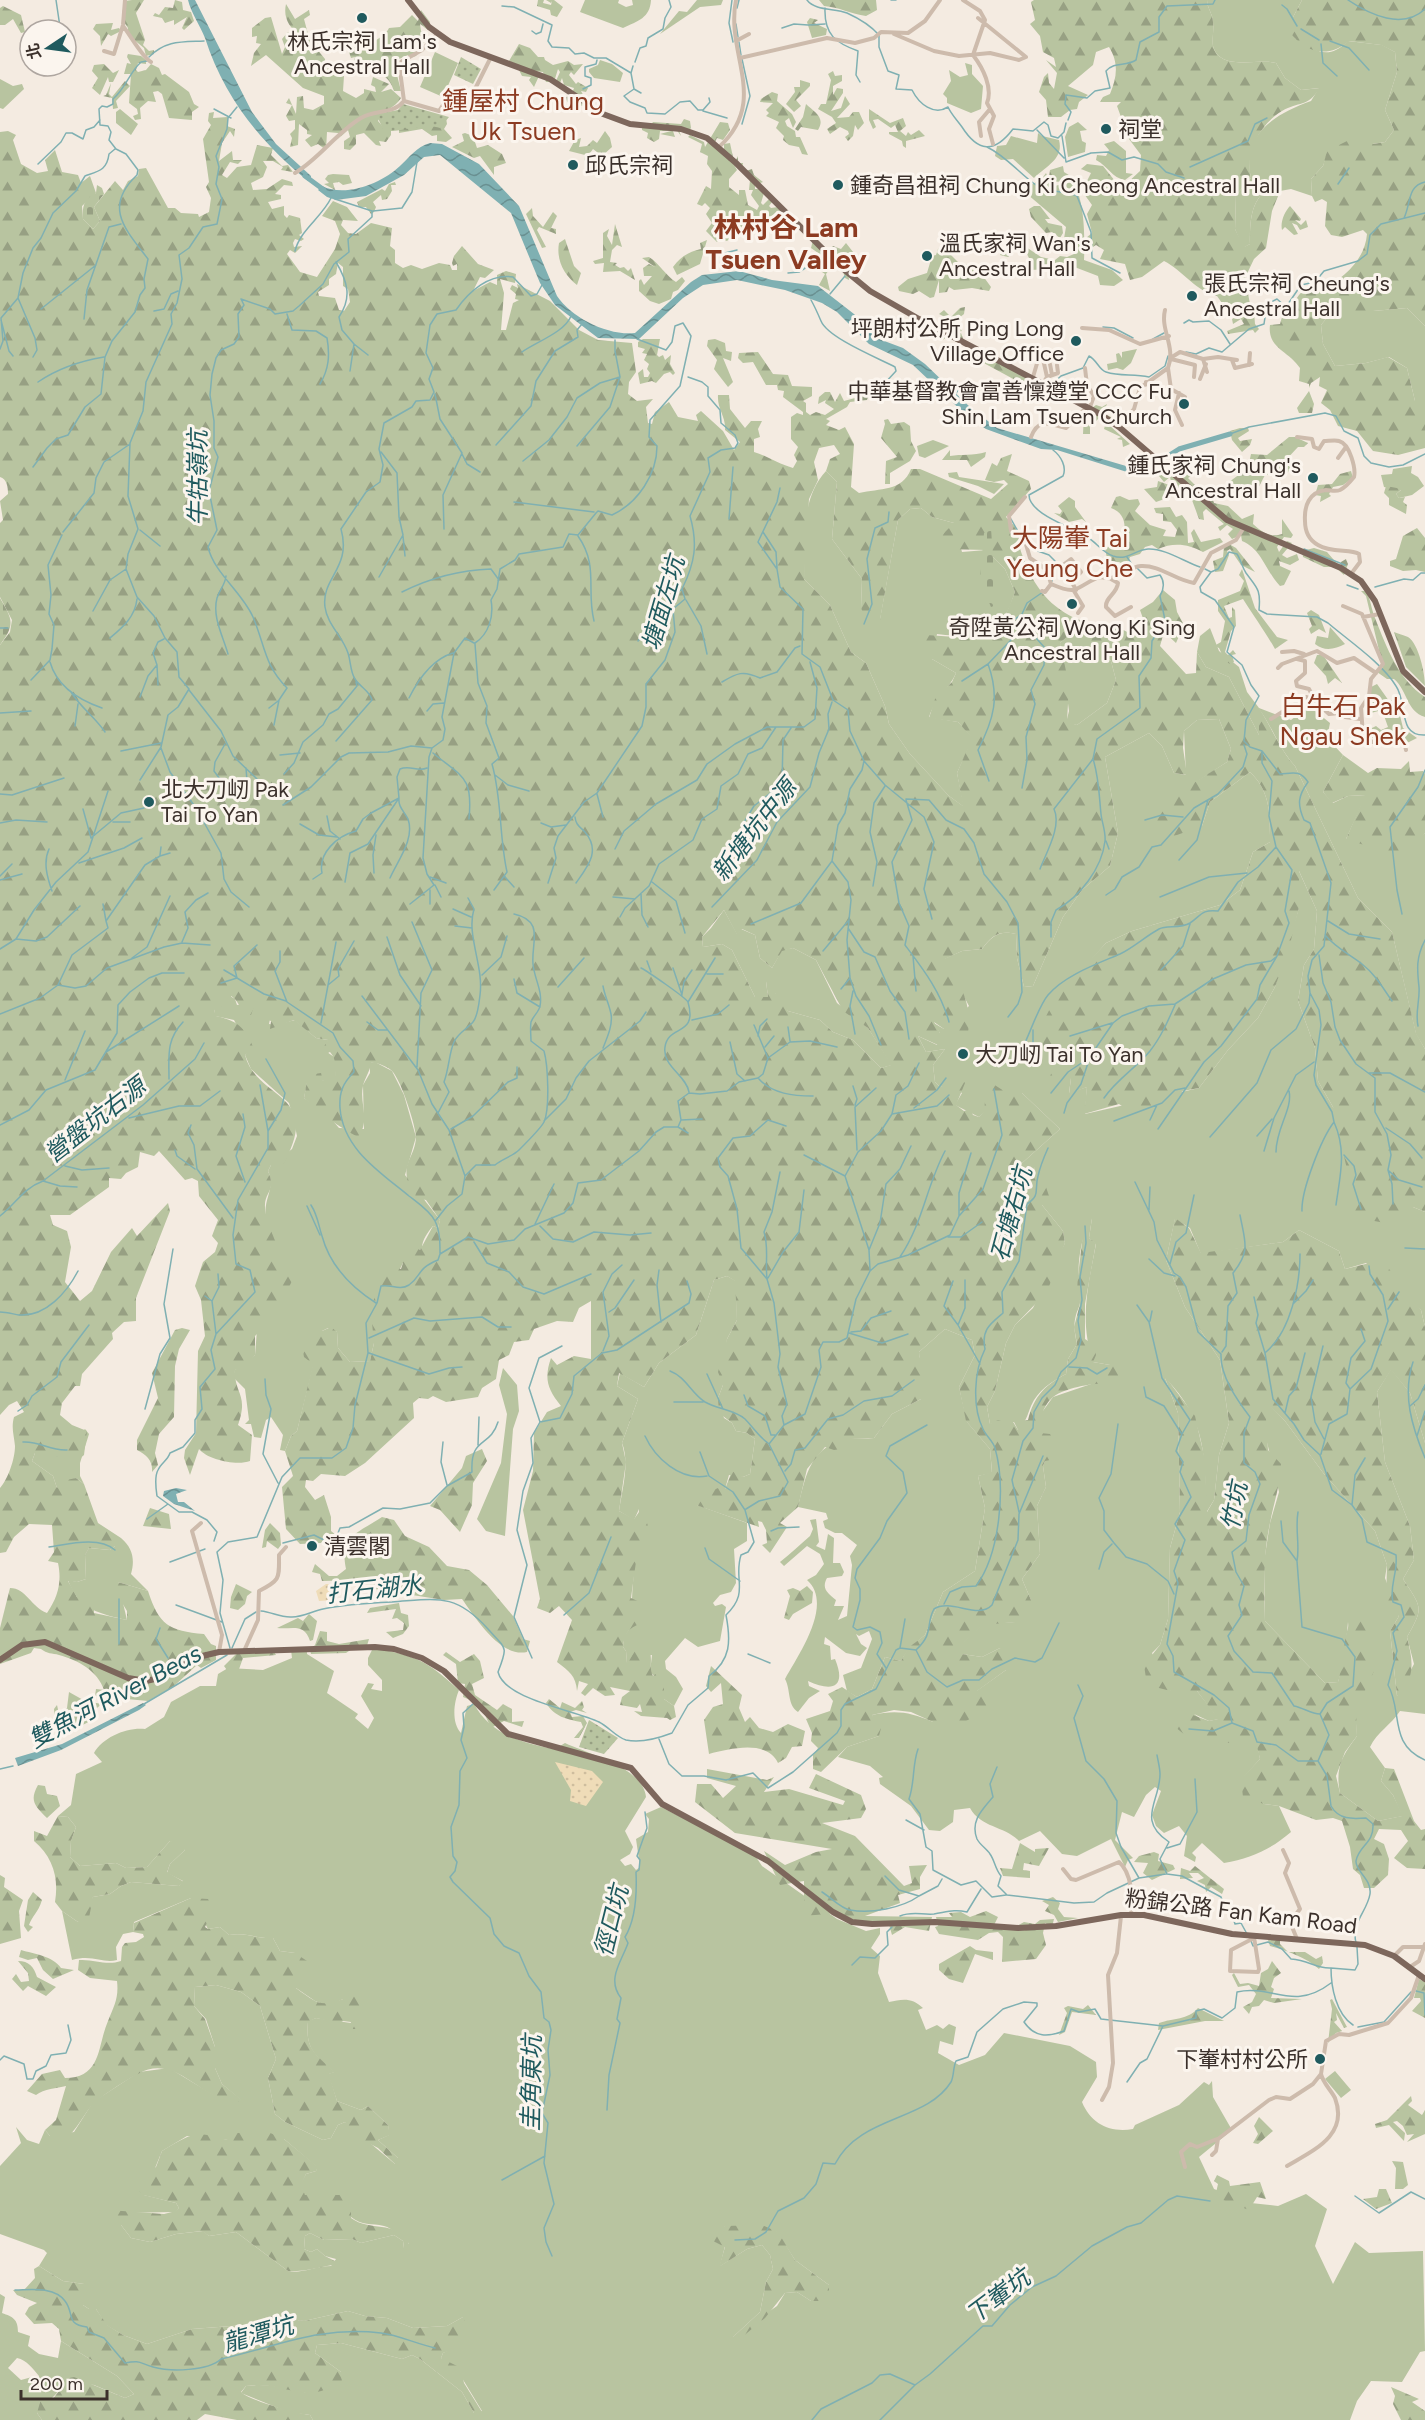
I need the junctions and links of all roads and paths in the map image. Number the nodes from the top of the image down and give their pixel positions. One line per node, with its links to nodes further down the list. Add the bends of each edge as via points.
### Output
1 (125, 0): 8 (street)
2 (408, 0): 10 (main road)
3 (736, 0): 12 (street)
4 (940, 0): 9 (street, via 924,22 907,34)
5 (963, 0): 7 (street, via 980,11)
6 (978, 18): 7 (street)
7 (985, 24): 14 (street); 15 (street)
8 (123, 26): 13 (street, via 114,54); 19 (street)
9 (894, 33): 15 (street, via 934,51); 16 (street, via 854,43 836,39)
10 (437, 34): 18 (main road); 20 (street, via 422,50 399,63)
11 (749, 34): 12 (street)
12 (736, 41): 16 (street)
13 (104, 51)
14 (1021, 51): 17 (street); 17 (street, via 1026,57)
15 (973, 55): 17 (street, via 990,53); 21 (street, via 988,82)
16 (740, 58): 24 (street, via 745,85 743,107 729,139)
17 (1016, 58)
18 (490, 59): 20 (street, via 465,107 446,101 439,111); 24 (main road, via 550,79 615,120 691,131)
19 (149, 61)
20 (404, 101): 25 (street, via 396,109 373,113 350,125 310,164)
21 (990, 109): 22 (street, via 979,122); 23 (street, via 994,116 989,130)
22 (981, 136)
23 (993, 144)
24 (719, 147): 39 (main road, via 870,291)
25 (295, 173)
26 (1165, 310): 28 (street)
27 (1082, 328): 28 (street, via 1109,330 1140,344)
28 (1168, 336): 30 (street)
29 (1250, 353): 31 (street, via 1251,364 1235,368 1235,360)
30 (1172, 357): 31 (street, via 1180,352); 36 (street); 40 (street, via 1196,365)
31 (1203, 358): 34 (street)
32 (1050, 364): 38 (street)
33 (1057, 364): 38 (street, via 1058,372)
34 (1206, 364): 37 (street); 41 (street)
35 (1085, 368): 47 (street, via 1087,385 1094,396)
36 (1168, 368): 42 (street); 44 (street)
37 (1207, 372)
38 (1052, 375): 43 (street)
39 (1033, 377): 43 (main road); 43 (street, via 1041,360)
40 (1194, 377)
41 (1200, 379)
42 (1146, 382): 44 (street, via 1151,389); 49 (street, via 1136,395 1134,409)
43 (1047, 383): 47 (main road)
44 (1171, 389): 45 (street)
45 (1179, 393): 46 (street); 48 (street, via 1175,410)
46 (1185, 397)
47 (1089, 407): 49 (main road); 50 (street, via 1066,428 1046,423)
48 (1182, 425)
49 (1119, 427): 55 (main road, via 1214,511)
50 (1030, 437)
51 (1297, 437): 52 (street, via 1312,439 1316,449 1326,440 1336,440)
52 (1346, 447): 53 (street); 56 (street, via 1354,477 1345,487 1313,495 1305,509 1306,528 1315,543 1338,552 1359,554 1360,562)
53 (1338, 459)
54 (1025, 497): 59 (street, via 1008,516 1011,531 1025,541 1030,558 1047,569)
55 (1243, 529): 56 (main road); 57 (street, via 1236,540 1217,548 1204,562 1194,583 1149,566 1130,568)
56 (1351, 574): 64 (main road, via 1369,589)
57 (1109, 578): 61 (street, via 1098,578); 63 (street, via 1118,587 1106,607 1115,616)
58 (1072, 581): 58 (street, via 1081,572 1071,559 1063,565); 61 (street)
59 (1051, 584): 60 (street); 61 (street)
60 (1042, 591)
61 (1075, 591): 65 (street, via 1083,606)
62 (1343, 606): 66 (street)
63 (1131, 607)
64 (1381, 613): 66 (street); 72 (main road, via 1403,671)
65 (1078, 614)
66 (1363, 617): 71 (street, via 1383,664)
67 (1282, 652): 68 (street)
68 (1305, 654): 69 (street); 71 (street, via 1318,651 1337,663 1354,658)
69 (1297, 658): 70 (street); 73 (street, via 1305,662 1306,669 1296,684 1308,689)
70 (1278, 668)
71 (1379, 670): 77 (street, via 1370,682)
72 (1425, 692)
73 (1314, 699): 75 (street, via 1329,714); 76 (street, via 1306,697)
74 (1344, 702): 75 (street)
75 (1341, 713): 77 (street)
76 (1271, 718)
77 (1360, 718): 78 (street, via 1368,741 1398,735)
78 (1406, 750)
79 (201, 1523): 82 (street, via 192,1531 222,1635)
80 (286, 1547): 81 (street, via 279,1556 276,1580 259,1591 259,1612)
81 (244, 1651): 82 (main road, 粉錦公路 Fan Kam Road); 87 (main road, 粉錦公路 Fan Kam Road, via 375,1647 422,1658 444,1671 510,1735 631,1768 664,1805 768,1861 833,1912 852,1922 1018,1928)
82 (221, 1652): 83 (main road, 粉錦公路 Fan Kam Road, via 198,1657 146,1681 128,1678 45,1642 20,1646)
83 (0, 1660)
84 (1284, 1850): 89 (street, via 1289,1863 1285,1873 1300,1909 1290,1922)
85 (1063, 1869): 86 (street, via 1076,1880 1119,1862 1133,1892)
86 (1131, 1914): 87 (main road, 粉錦公路 Fan Kam Road); 88 (main road, 粉錦公路 Fan Kam Road)
87 (1121, 1915): 95 (street, via 1117,1953 1108,1975 1113,2063)
88 (1251, 1936): 88 (street, via 1231,1950 1230,1971 1258,1972); 89 (main road, 粉錦公路 Fan Kam Road)
89 (1297, 1939): 91 (main road, 粉錦公路 Fan Kam Road, via 1365,1945)
90 (1424, 1945): 91 (street, via 1402,1947); 92 (street, via 1419,1961)
91 (1394, 1956): 92 (main road, 粉錦公路 Fan Kam Road)
92 (1410, 1967): 93 (main road, 粉錦公路 Fan Kam Road)
93 (1422, 1977): 94 (street, via 1411,1998 1388,2023 1349,2035 1339,2034 1326,2041)
94 (1321, 2073): 96 (street, via 1313,2084 1290,2099 1269,2100); 98 (street, via 1335,2100 1337,2125 1324,2143)
95 (1102, 2100)
96 (1218, 2139): 97 (street); 99 (street, via 1197,2147 1190,2144 1181,2152)
97 (1212, 2155)
98 (1287, 2166)
99 (1185, 2167)

